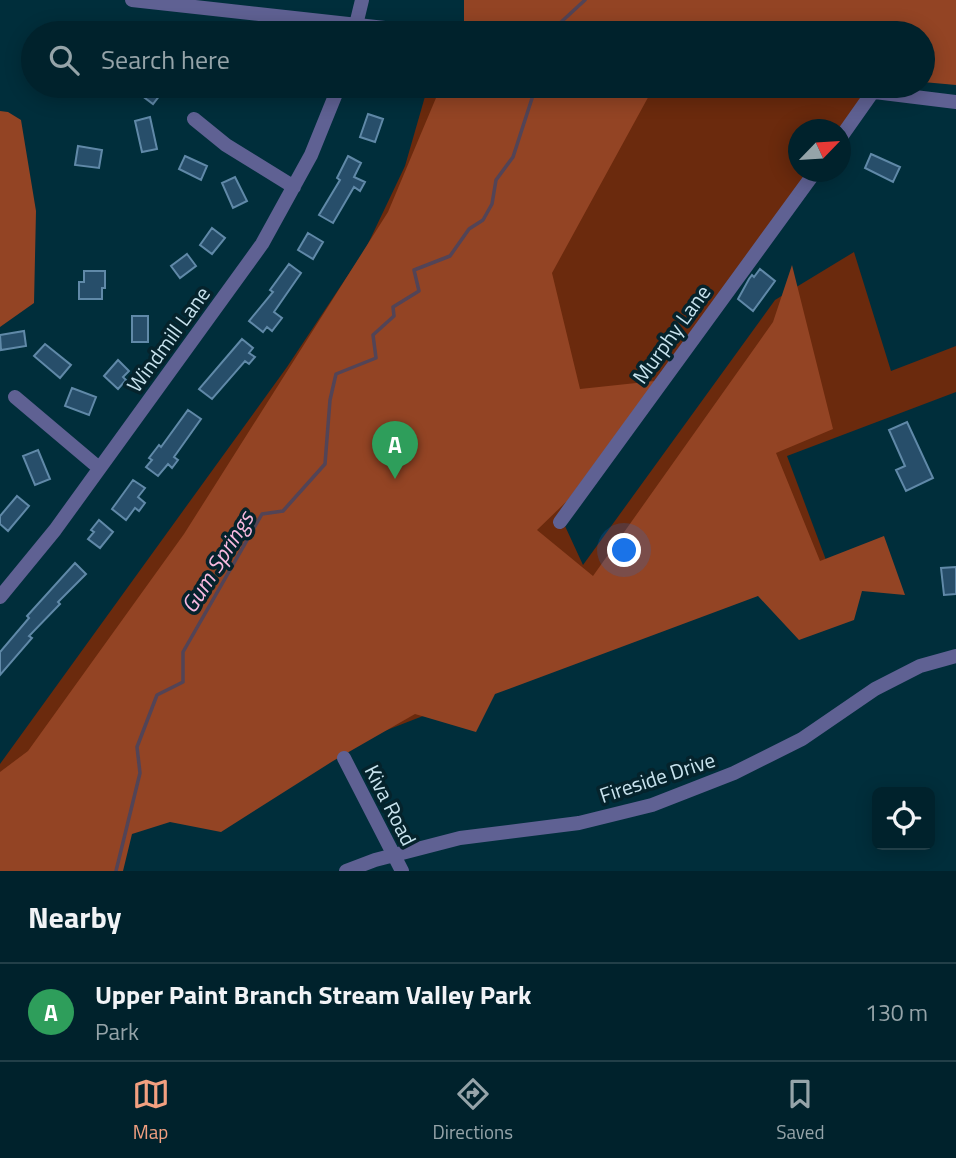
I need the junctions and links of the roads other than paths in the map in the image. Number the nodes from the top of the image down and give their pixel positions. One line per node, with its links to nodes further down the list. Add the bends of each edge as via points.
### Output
1 (132, 0): 3 (street)
2 (362, 0): 4 (street)
3 (293, 21)
4 (357, 21)
5 (334, 98): 12 (street, Windmill Lane)
6 (868, 98): 10 (street)
7 (919, 98): 8 (street)
8 (956, 102)
9 (194, 119): 12 (street, via 226,145)
10 (851, 123)
11 (808, 182): 15 (street, Murphy Lane)
12 (294, 187): 14 (street, Windmill Lane, via 262,244)
13 (15, 397): 14 (street)
14 (99, 468): 16 (street, Windmill Lane)
15 (561, 522)
16 (0, 597)
17 (956, 656): 19 (street, Fireside Drive, via 920,666 875,689 802,739 734,773 652,805 579,823 460,838)
18 (344, 758): 19 (street, Kiva Road)
19 (394, 855): 20 (street, Fireside Drive); 21 (street, Kiva Road)
20 (346, 871)
21 (402, 871)

